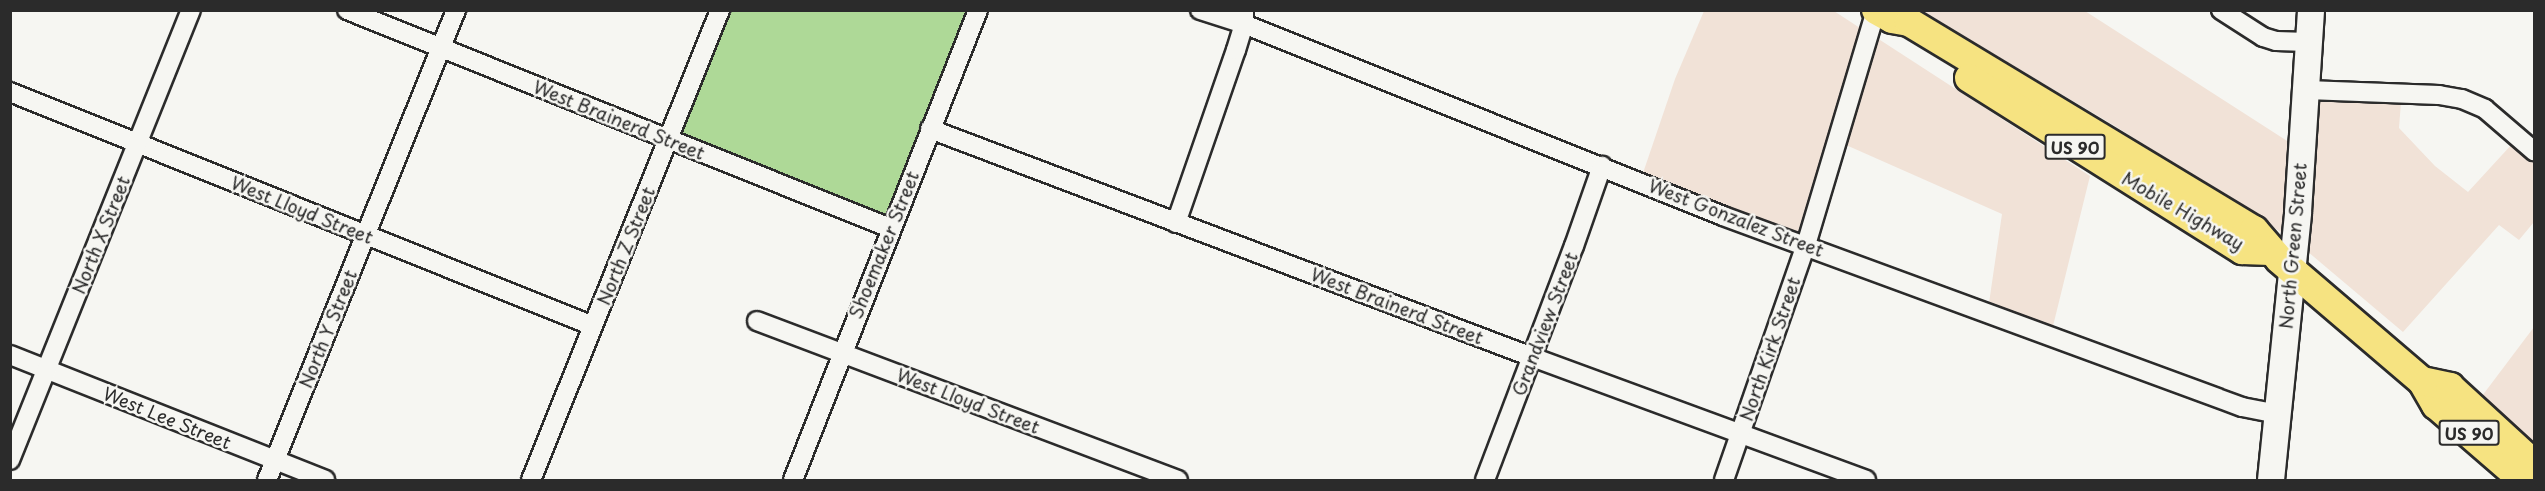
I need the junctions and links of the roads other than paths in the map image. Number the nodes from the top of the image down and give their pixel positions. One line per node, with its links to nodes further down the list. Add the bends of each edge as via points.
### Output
1 (191, 10): 17 (street, North X Street)
2 (347, 10): 12 (street, West Brainerd Street)
3 (456, 10): 12 (street, North Y Street)
4 (720, 10): 16 (street, North Z Street)
5 (978, 10): 15 (street, Shoemaker Street)
6 (1200, 10): 10 (street, West Gonzalez Street)
7 (2221, 10): 11 (street, via 2276,41)
8 (2310, 10): 11 (street, North Green Street)
9 (1880, 13): 23 (street, North Kirk Street); 24 (main road, Mobile Highway / US 90, via 1902,34 2023,114 2242,250 2270,251)
10 (1244, 17): 19 (street, West Gonzalez Street); 20 (street)
11 (2308, 42): 13 (street, North Green Street)
12 (441, 48): 16 (street, West Brainerd Street); 22 (street, North Y Street)
13 (2307, 90): 18 (street, via 2439,94 2462,99 2485,109); 24 (street, North Green Street)
14 (10, 92): 17 (street, West Lloyd Street)
15 (930, 129): 20 (street, West Brainerd Street); 21 (street, Shoemaker Street)
16 (668, 140): 21 (street, West Brainerd Street); 26 (street, North Z Street)
17 (137, 144): 22 (street, West Lloyd Street); 30 (street, North X Street)
18 (2535, 152)
19 (1602, 166): 23 (street, West Gonzalez Street); 29 (street, Grandview Street)
20 (1176, 223): 29 (street, West Brainerd Street)
21 (890, 228): 27 (street, Shoemaker Street)
22 (366, 236): 26 (street, West Lloyd Street); 35 (street, North Y Street)
23 (1806, 245): 32 (street, West Gonzalez Street, via 2242,407); 33 (street, North Kirk Street)
24 (2291, 270): 31 (main road, Mobile Highway / US 90); 32 (street, North Green Street)
25 (757, 321): 27 (street, West Lloyd Street)
26 (593, 326): 39 (street, North Z Street)
27 (842, 353): 40 (street, Shoemaker Street); 41 (street, West Lloyd Street)
28 (10, 355): 30 (street, West Lee Street)
29 (1532, 357): 33 (street, West Brainerd Street); 42 (street, Grandview Street)
30 (47, 370): 34 (street, North X Street); 35 (street, West Lee Street)
31 (2422, 381): 36 (main road, Mobile Highway / US 90, via 2450,387); 46 (main road, Mobile Highway / US 90, via 2436,405)
32 (2277, 414): 45 (street, North Green Street)
33 (1742, 433): 43 (street, North Kirk Street); 44 (street, West Brainerd Street)
34 (10, 460)
35 (276, 461): 37 (street, North Y Street); 38 (street, West Lee Street)
36 (2535, 464)
37 (267, 480)
38 (325, 480)
39 (531, 480)
40 (793, 480)
41 (1178, 480)
42 (1485, 480)
43 (1724, 480)
44 (1866, 480)
45 (2271, 480)
46 (2523, 480)

